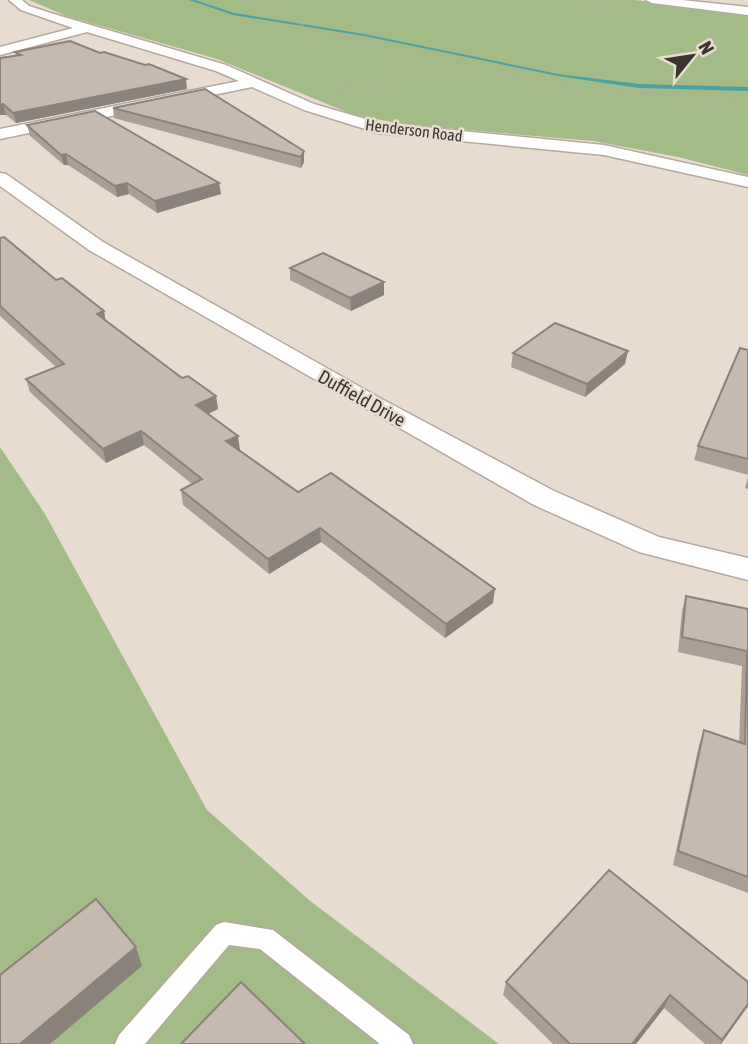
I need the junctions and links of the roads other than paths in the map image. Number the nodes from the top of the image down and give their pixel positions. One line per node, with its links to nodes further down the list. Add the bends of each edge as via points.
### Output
1 (15, 0): 4 (street, Henderson Road, via 25,8)
2 (652, 0): 3 (street)
3 (748, 11)
4 (87, 28): 5 (street); 6 (street, Henderson Road)
5 (0, 51)
6 (256, 82): 7 (street); 9 (street, Henderson Road, via 343,119 378,128 604,149)
7 (0, 134)
8 (0, 178): 10 (street, Duffield Drive, via 96,246 544,498 650,545)
9 (748, 182)
10 (748, 569)
11 (128, 1044): 12 (lane, via 224,933 265,938)
12 (400, 1044)

